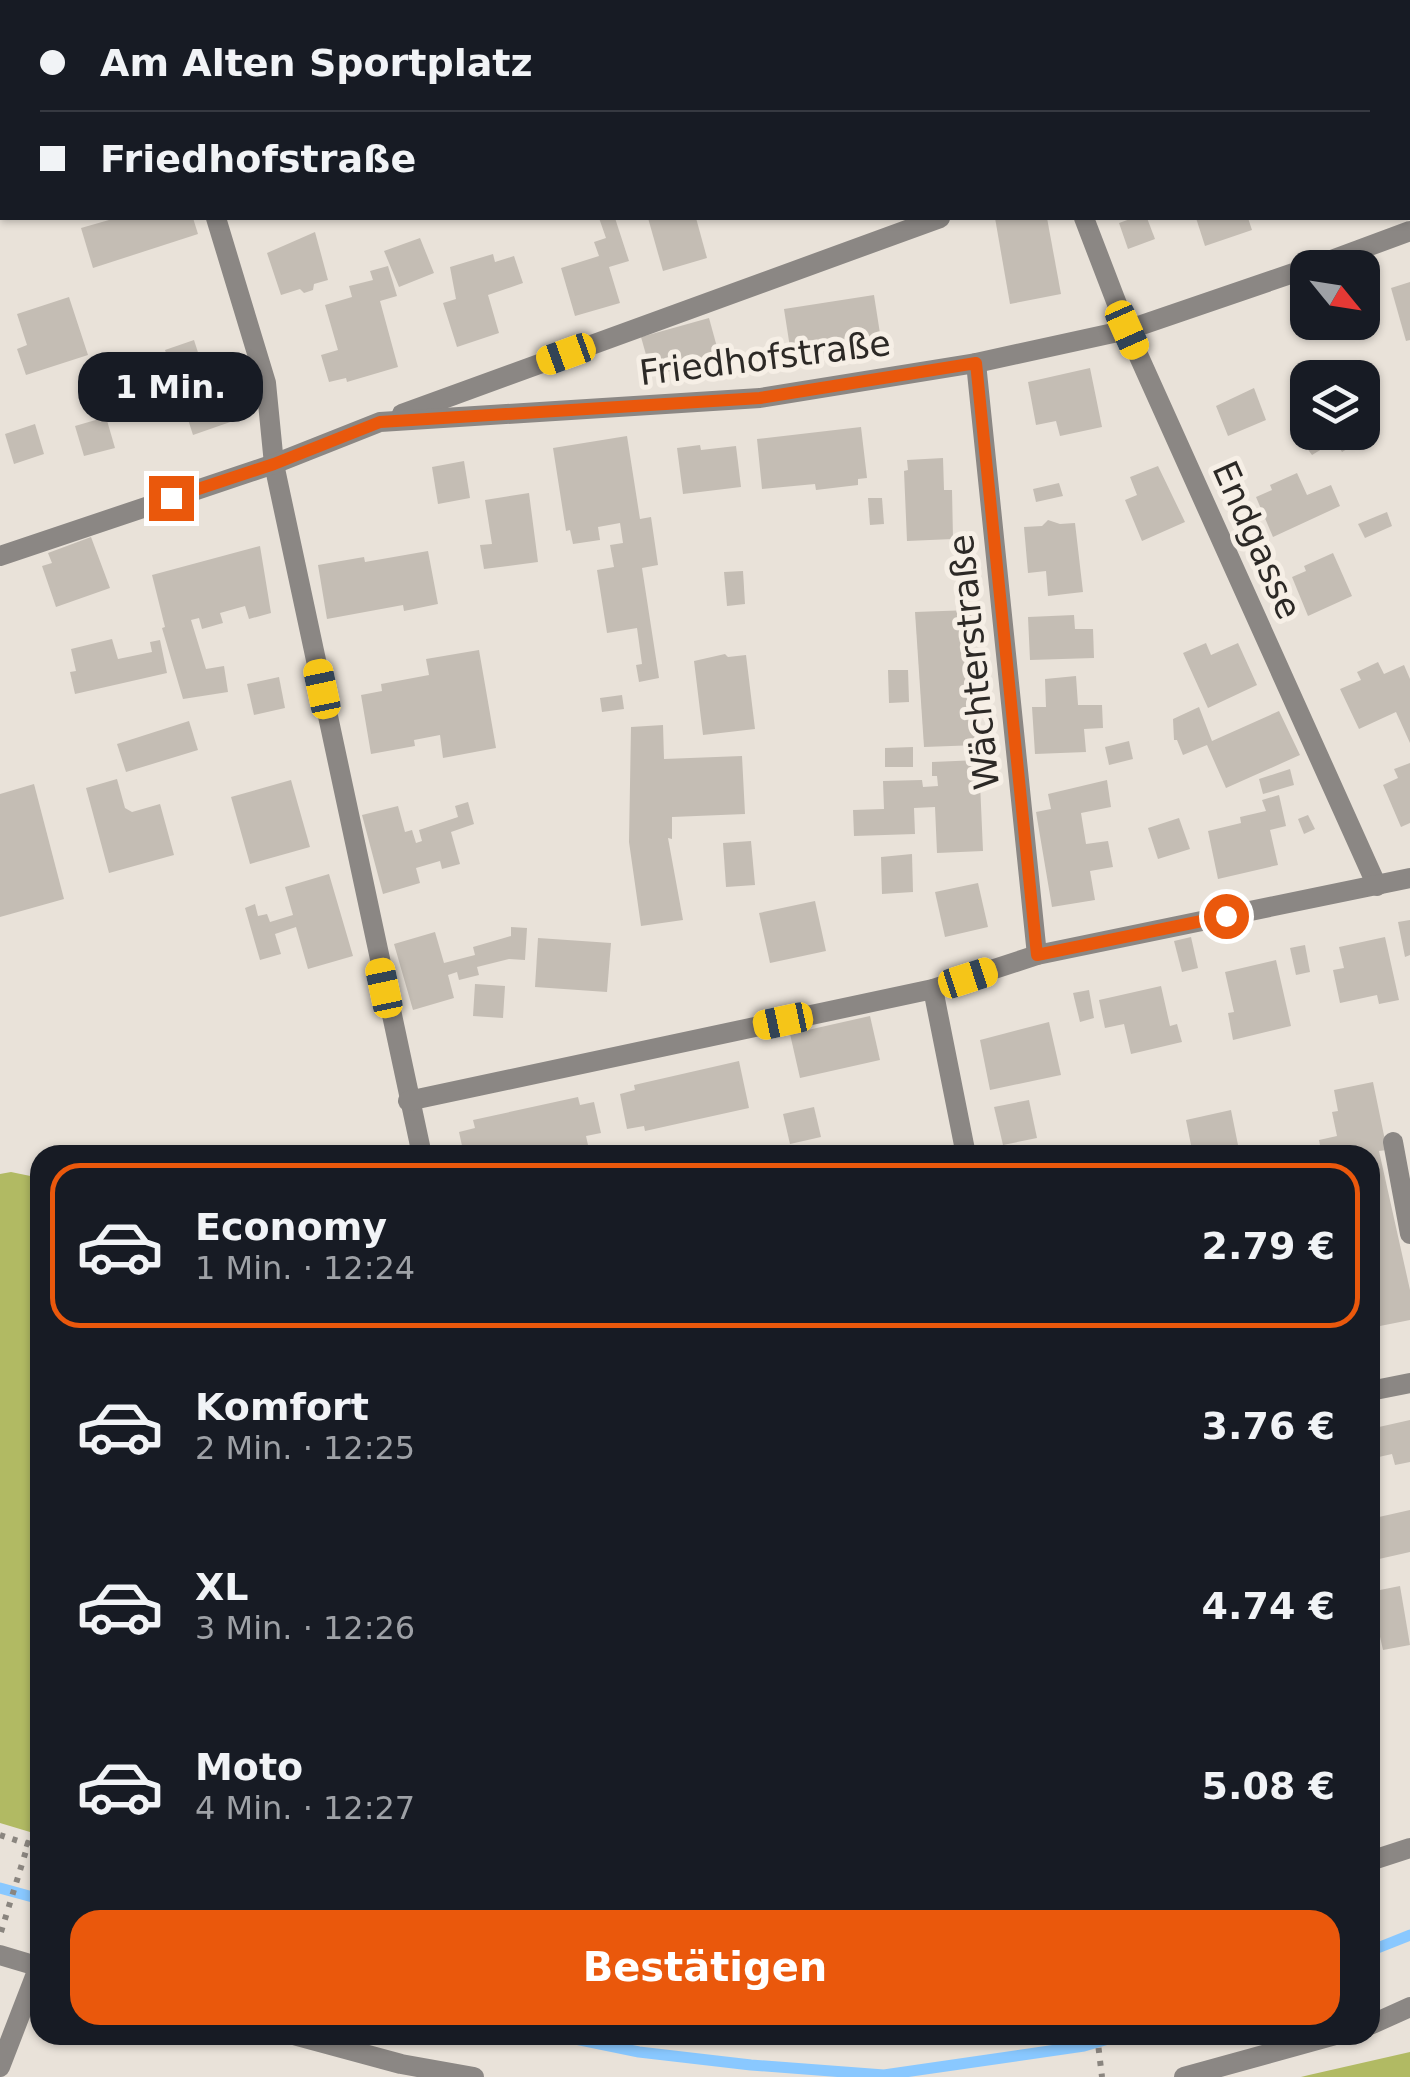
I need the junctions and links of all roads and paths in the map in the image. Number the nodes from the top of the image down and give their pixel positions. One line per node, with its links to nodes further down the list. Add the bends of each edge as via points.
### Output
1 (217, 220): 10 (street, via 266,383)
2 (935, 220): 9 (street)
3 (1085, 220): 7 (street, Endgasse)
4 (1410, 231): 5 (street, Friedhofstraße)
5 (1358, 250)
6 (1290, 274): 7 (street, Friedhofstraße)
7 (1127, 330): 8 (street, Friedhofstraße); 13 (street, Endgasse)
8 (976, 363): 9 (street, Friedhofstraße, via 760,398); 14 (street, Wächterstraße)
9 (380, 422): 10 (street, Friedhofstraße)
10 (274, 464): 11 (street, Friedhofstraße); 16 (street)
11 (0, 556)
12 (1410, 878): 13 (street)
13 (1377, 886): 14 (street)
14 (1037, 955): 15 (street)
15 (933, 990): 16 (street); 19 (street)
16 (408, 1101): 18 (street)
17 (1392, 1142): 20 (street)
18 (419, 1145)
19 (964, 1145)
20 (1410, 1234)
21 (1410, 1383): 22 (street)
22 (1380, 1389)
23 (0, 1835): 25 (path)
24 (30, 1838): 25 (path)
25 (28, 1844): 28 (path)
26 (1410, 1848): 27 (street)
27 (1380, 1857)
28 (3, 1926)
29 (0, 1954): 30 (street)
30 (30, 1963)
31 (30, 1989): 37 (street)
32 (1410, 2006): 33 (street)
33 (1380, 2020)
34 (331, 2045): 38 (street)
35 (1098, 2045): 39 (path)
36 (1299, 2045): 40 (street)
37 (0, 2067)
38 (474, 2077)
39 (1102, 2077)
40 (1184, 2077)

